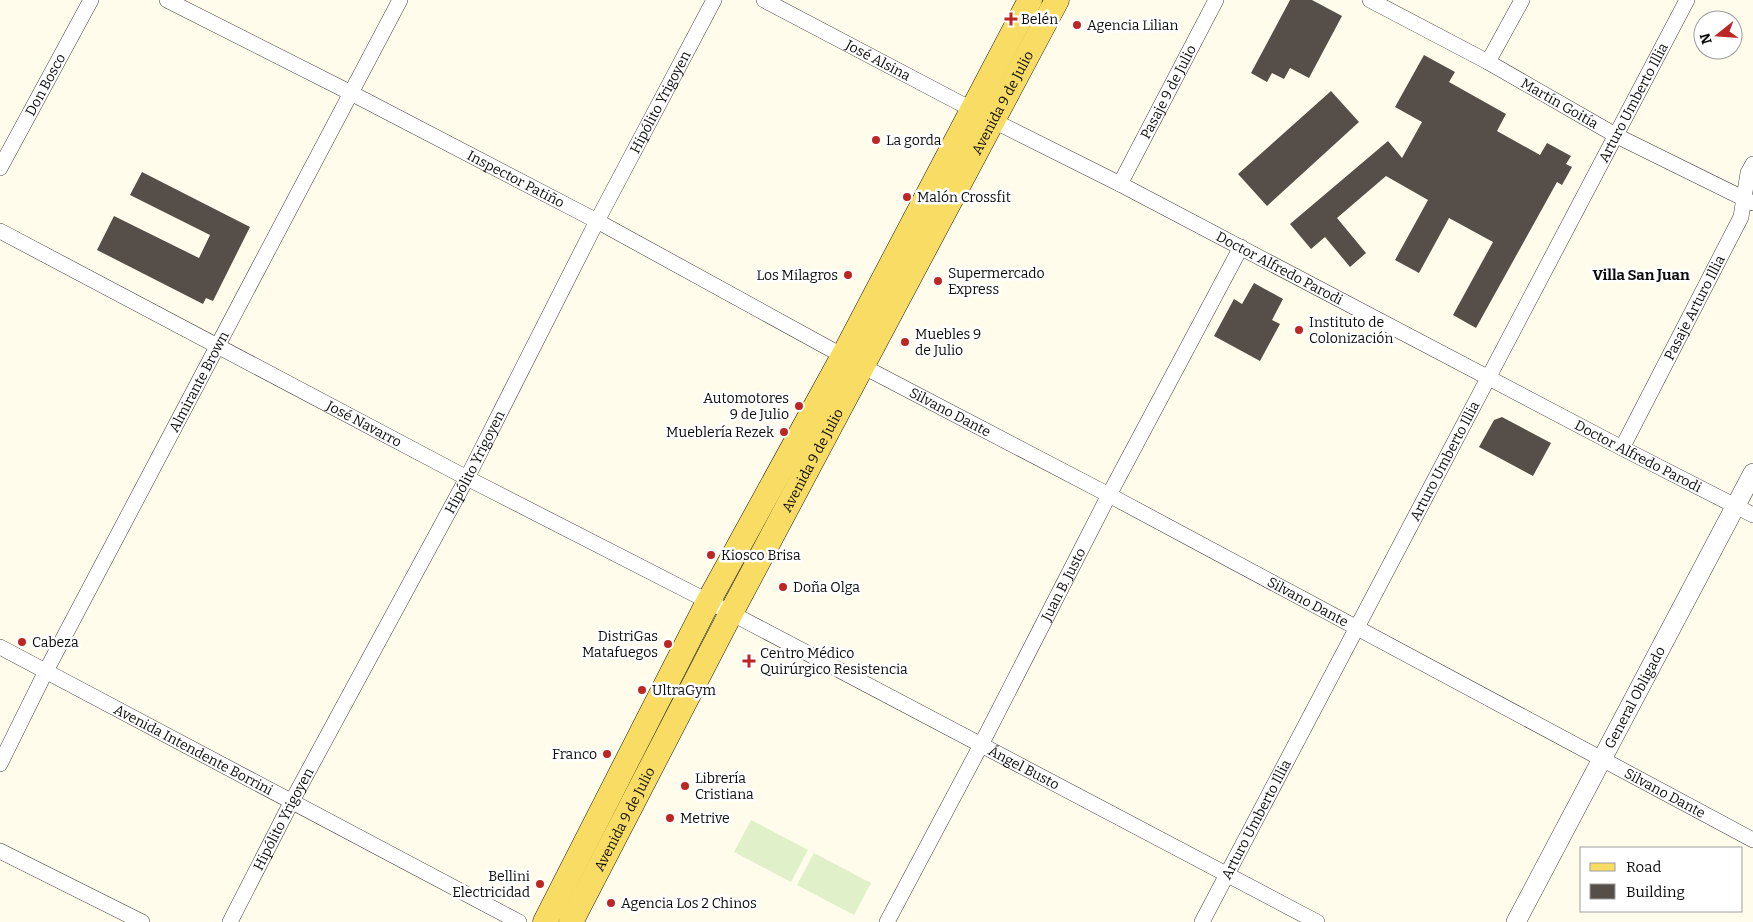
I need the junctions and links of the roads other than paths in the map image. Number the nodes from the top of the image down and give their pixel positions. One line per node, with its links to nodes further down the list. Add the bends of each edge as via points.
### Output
1 (91, 0): 18 (street, Don Bosco)
2 (167, 0): 13 (street, Inspector Patiño)
3 (400, 0): 13 (street, Almirante Brown)
4 (714, 0): 21 (street, Hipólito Yrigoyen)
5 (764, 0): 14 (street, José Alsina)
6 (1030, 0): 14 (main road, Avenida 9 de Julio)
7 (1057, 0): 15 (main road, Avenida 9 de Julio)
8 (1216, 0): 19 (street, Pasaje 9 de Julio)
9 (1522, 0): 12 (street)
10 (1687, 0): 16 (street, Arturo Umberto Illia)
11 (1372, 1): 12 (street, Martín Goitía)
12 (1488, 62): 16 (street, Martín Goitía)
13 (351, 93): 21 (street, Inspector Patiño); 24 (street, Almirante Brown)
14 (972, 108): 15 (street, José Alsina); 25 (main road, Avenida 9 de Julio)
15 (992, 120): 19 (street, Doctor Alfredo Parodi); 25 (main road, Avenida 9 de Julio)
16 (1617, 136): 20 (street, Martín Goitía); 26 (street, Arturo Umberto Illia)
17 (1753, 164): 20 (street, Pasaje Arturo Illia, via 1748,173)
18 (0, 168)
19 (1120, 184): 23 (street, Doctor Alfredo Parodi)
20 (1749, 201): 27 (street, Pasaje Arturo Illia)
21 (597, 221): 25 (street, Inspector Patiño); 29 (street, Hipólito Yrigoyen)
22 (0, 231): 24 (street, José Navarro)
23 (1241, 247): 26 (street, Doctor Alfredo Parodi); 30 (street, Juan B. Justo)
24 (218, 346): 29 (street, José Navarro); 37 (street, Almirante Brown)
25 (853, 360): 30 (street, Silvano Dante); 33 (main road, Avenida 9 de Julio); 34 (main road, Avenida 9 de Julio)
26 (1488, 376): 27 (street, Doctor Alfredo Parodi); 35 (street, Arturo Umberto Illia)
27 (1622, 448): 31 (street, Doctor Alfredo Parodi)
28 (1753, 473): 31 (street, General Obligado)
29 (467, 478): 33 (street, José Navarro); 41 (street, Hipólito Yrigoyen)
30 (1109, 495): 35 (street, Silvano Dante); 38 (street, Juan B. Justo)
31 (1736, 506): 32 (street, Doctor Alfredo Parodi); 39 (street, General Obligado)
32 (1753, 515)
33 (708, 602): 34 (street, José Navarro); 48 (main road, Avenida 9 de Julio)
34 (731, 613): 38 (street, Ángel Busto); 49 (main road, Avenida 9 de Julio)
35 (1356, 627): 39 (street, Silvano Dante); 44 (street, Arturo Umberto Illia)
36 (0, 647): 37 (street, Avenida Intendente Borrini)
37 (46, 672): 40 (street, Almirante Brown); 41 (street, Avenida Intendente Borrini)
38 (981, 745): 44 (street, Ángel Busto); 50 (street, Juan B. Justo)
39 (1602, 759): 42 (street, Silvano Dante); 53 (street, General Obligado)
40 (0, 764)
41 (292, 801): 46 (street, Hipólito Yrigoyen); 47 (street, Avenida Intendente Borrini)
42 (1753, 840)
43 (0, 851): 45 (street)
44 (1228, 875): 51 (street, Arturo Umberto Illia); 52 (street, Ángel Busto)
45 (142, 922)
46 (230, 922)
47 (519, 922)
48 (545, 922)
49 (571, 922)
50 (887, 922)
51 (1202, 922)
52 (1317, 922)
53 (1516, 922)

